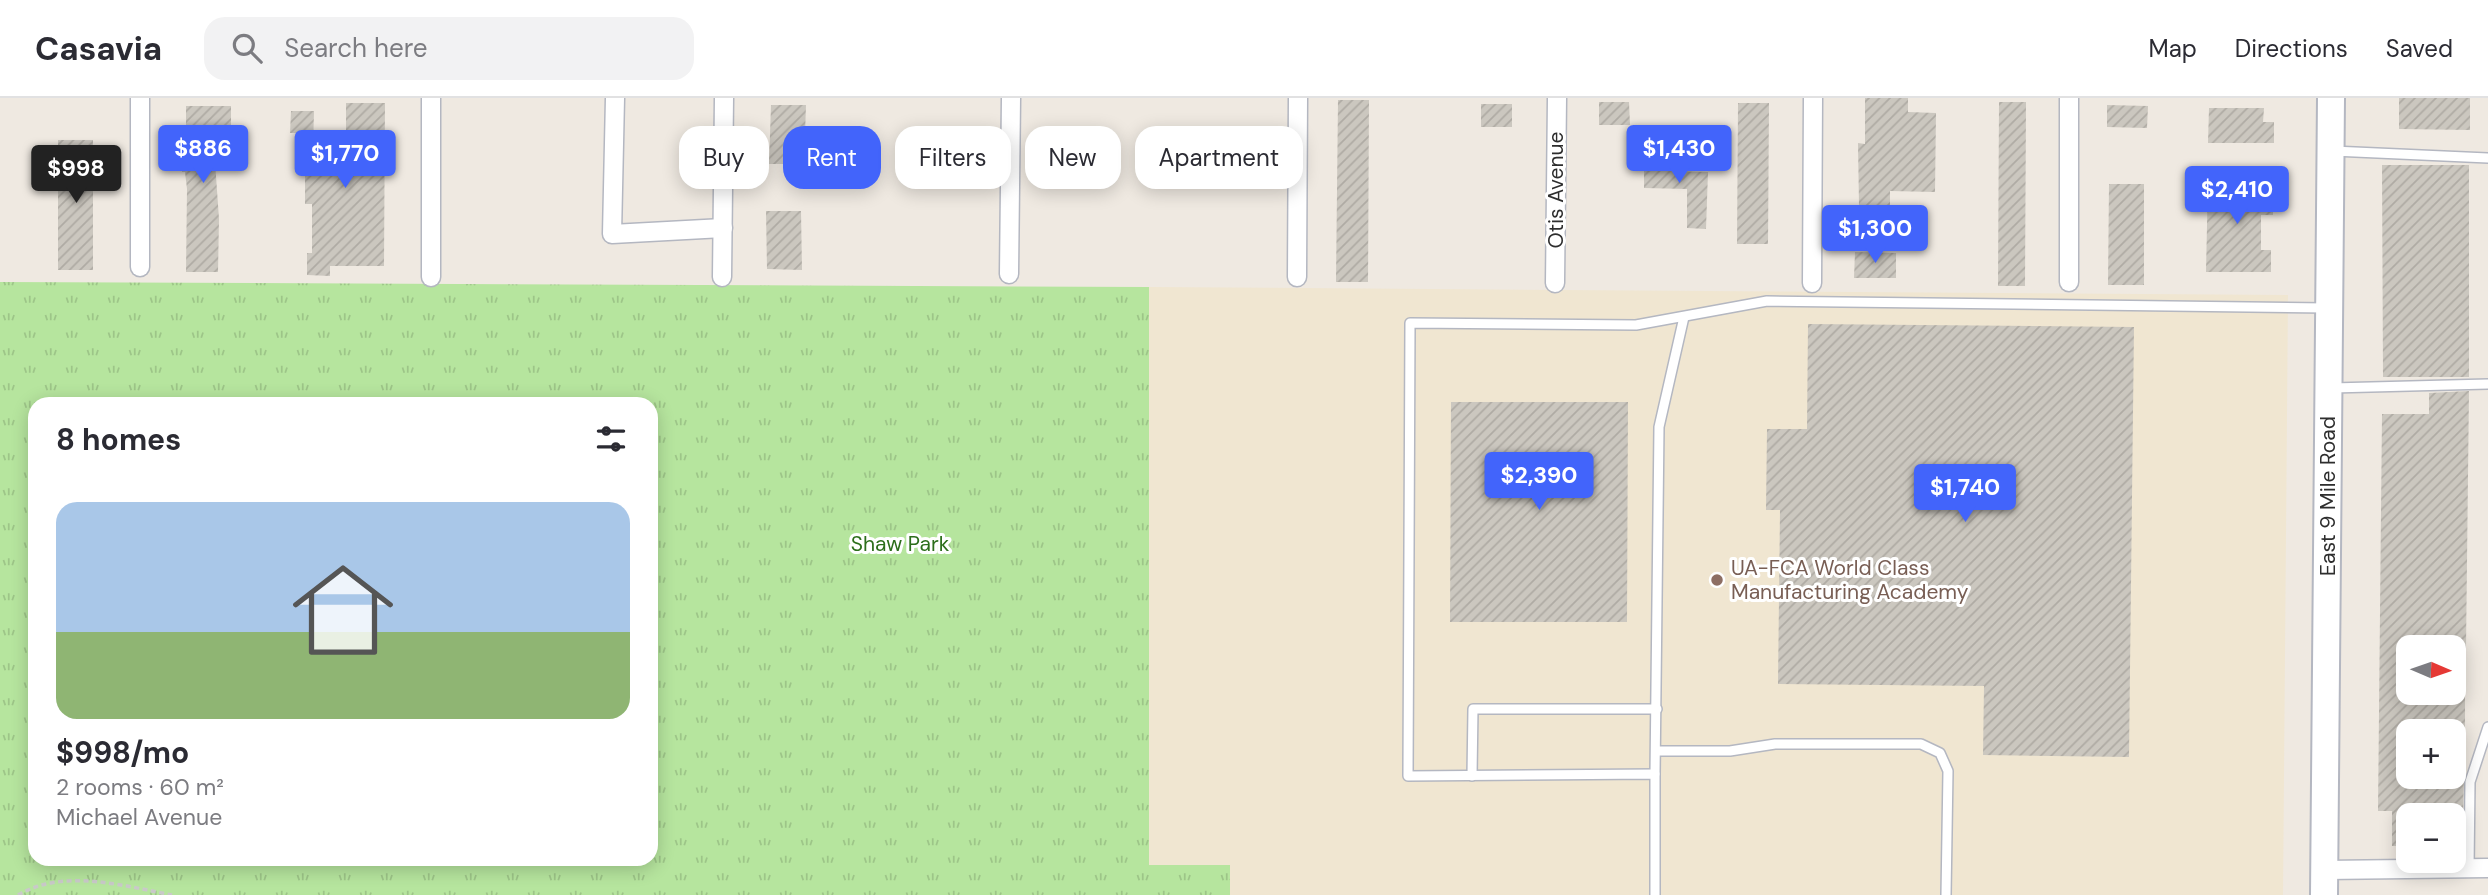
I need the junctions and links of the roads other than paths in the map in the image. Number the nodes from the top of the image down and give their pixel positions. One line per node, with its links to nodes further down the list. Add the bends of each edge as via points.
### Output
1 (140, 98): 14 (street)
2 (431, 98): 16 (street)
3 (615, 98): 13 (street, via 612,234)
4 (724, 98): 13 (street)
5 (1011, 98): 15 (street)
6 (1298, 98): 18 (street)
7 (1557, 98): 20 (street, Otis Avenue)
8 (1813, 98): 21 (street)
9 (2069, 98): 19 (street)
10 (2332, 98): 11 (main road, East 9 Mile Road)
11 (2331, 151): 12 (lane); 22 (main road, East 9 Mile Road)
12 (2488, 158)
13 (723, 228): 17 (street)
14 (140, 267)
15 (1009, 274)
16 (431, 277)
17 (722, 277)
18 (1297, 277)
19 (2068, 282)
20 (1555, 283)
21 (1812, 283)
22 (2330, 308): 23 (lane, via 1767,301); 25 (main road, East 9 Mile Road)
23 (1684, 317): 26 (lane, via 1659,426); 30 (lane, via 1636,324 1410,323 1408,776)
24 (2488, 384): 25 (lane)
25 (2327, 388): 33 (main road, East 9 Mile Road)
26 (1657, 709): 28 (lane); 30 (lane, via 1473,709)
27 (2488, 727): 31 (lane, via 2470,782)
28 (1656, 751): 29 (lane); 35 (lane, via 1730,751 1775,744 1907,743 1932,748 1940,753 1948,771)
29 (1655, 774): 30 (lane); 34 (lane)
30 (1472, 776)
31 (2469, 868): 32 (street); 33 (street)
32 (2488, 868)
33 (2324, 882)
34 (1655, 895)
35 (1946, 895)

